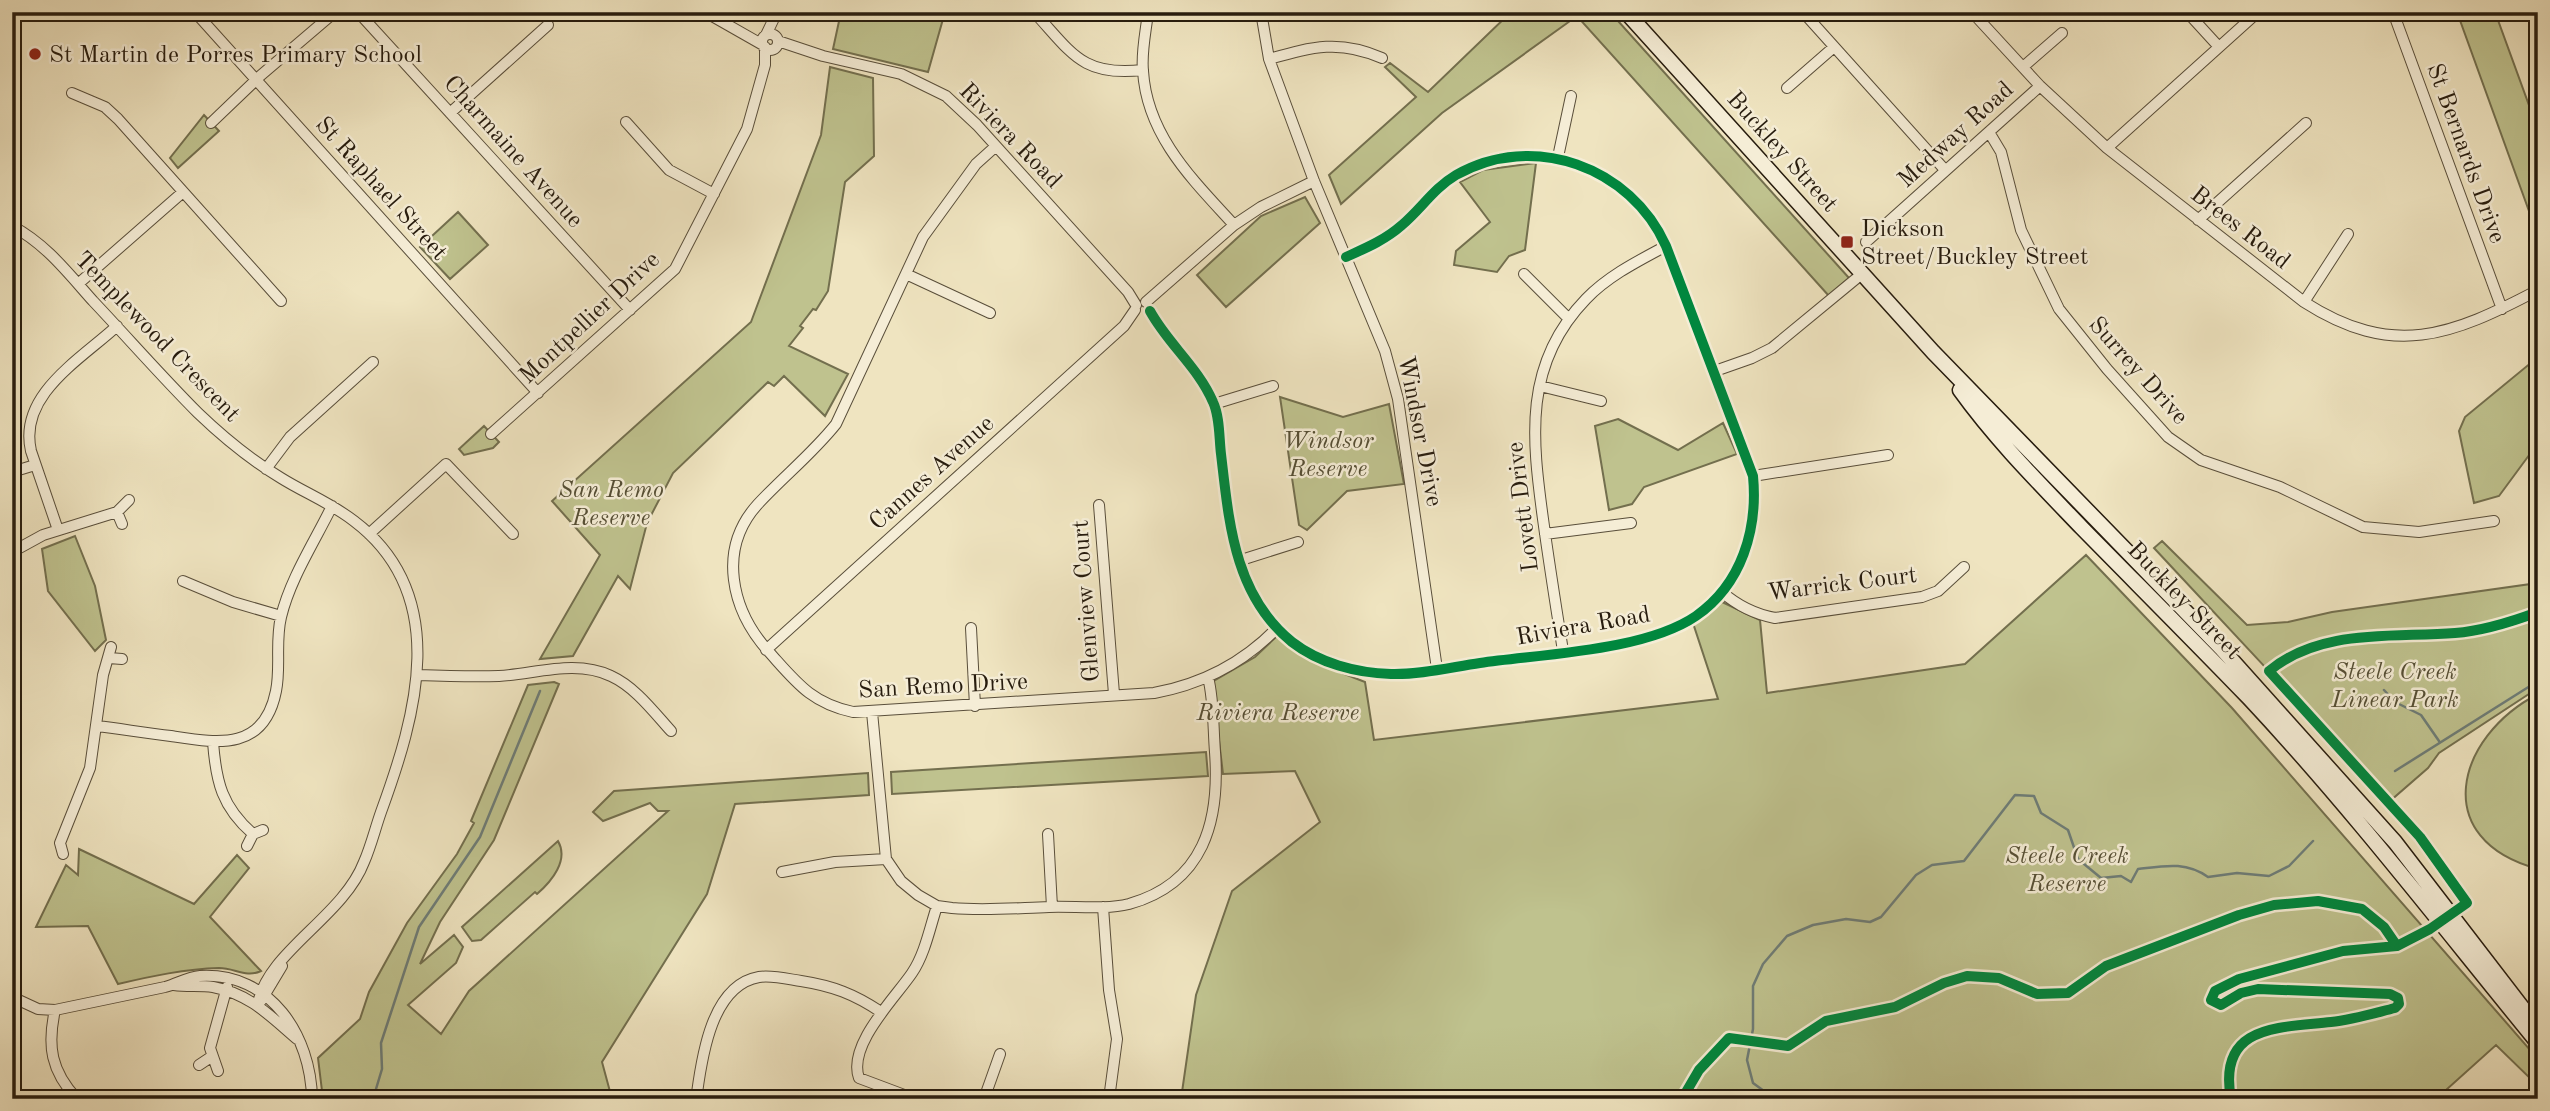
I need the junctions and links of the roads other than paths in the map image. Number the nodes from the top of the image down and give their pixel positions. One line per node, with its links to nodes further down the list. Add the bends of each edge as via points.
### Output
1 (195, 12): 24 (street, St Raphael Street)
2 (335, 12): 24 (street)
3 (705, 12): 17 (street, Riviera Road, via 747,36)
4 (1034, 12): 23 (street, via 1080,60 1094,68 1115,73)
5 (1148, 12): 23 (street)
6 (1261, 12): 21 (street, Windsor Drive)
7 (1626, 12): 48 (main road, Buckley Street)
8 (1803, 12): 18 (street)
9 (1972, 12): 22 (street, Brees Road)
10 (2188, 12): 19 (street)
11 (2258, 12): 19 (street)
12 (2393, 12): 56 (street, St Bernards Drive)
13 (363, 15): 29 (street, Charmaine Avenue)
14 (776, 16): 17 (street, Montpellier Drive)
15 (548, 25): 29 (street)
16 (2062, 33): 22 (street)
17 (770, 43): 34 (street, Riviera Road, via 914,78 952,101); 40 (street, Montpellier Drive, via 747,129)
18 (1834, 47): 26 (street); 37 (street)
19 (2219, 47): 35 (street)
20 (1382, 58): 21 (street, via 1358,47 1337,45)
21 (1269, 59): 38 (street, Windsor Drive)
22 (2023, 67): 25 (street, Brees Road)
23 (1143, 70): 42 (street, via 1158,130 1189,175)
24 (257, 81): 31 (street); 66 (street, St Raphael Street)
25 (2040, 86): 33 (street, Medway Road); 35 (street, Brees Road)
26 (1787, 88)
27 (72, 93): 39 (street, via 105,107)
28 (1571, 96): 36 (street)
29 (450, 113): 57 (street, Charmaine Avenue)
30 (626, 122): 40 (street, via 669,170)
31 (211, 123)
32 (2306, 123): 41 (street)
33 (1989, 132): 37 (street, Medway Road); 79 (street, Surrey Drive, via 2001,152 2021,230 2059,309 2168,437 2201,460 2280,487 2363,527 2419,532)
34 (993, 144): 49 (street, San Remo Drive, via 937,213); 55 (street, Riviera Road)
35 (2107, 148): 41 (street, Brees Road)
36 (1558, 157): 46 (street, Riviera Road, via 1586,166 1637,200 1656,223); 47 (street, Riviera Road, via 1507,157 1458,174 1383,240)
37 (1945, 170): 45 (street, Medway Road)
38 (1314, 181): 42 (street, Cannes Avenue, via 1261,206); 47 (street, Windsor Drive)
39 (183, 192): 51 (street); 53 (street)
40 (714, 194): 57 (street, Montpellier Drive, via 675,269)
41 (2198, 220): 54 (street, Brees Road)
42 (1234, 225): 55 (street, Cannes Avenue)
43 (12, 226): 51 (street, Templewood Crescent, via 44,246)
44 (2348, 234): 54 (street)
45 (1866, 242)
46 (1666, 246): 59 (street, Lovett Drive, via 1610,279); 63 (street, Riviera Road)
47 (1346, 257): 98 (street, Windsor Drive, via 1385,351 1398,400)
48 (1863, 273): 61 (main road, Buckley Street); 63 (street, via 1772,348)
49 (906, 274): 58 (street); 95 (street, San Remo Drive, via 836,424 758,504 736,545 734,594 742,616)
50 (1524, 274): 59 (street)
51 (78, 284): 60 (street, Templewood Crescent)
52 (2538, 290): 56 (street, Brees Road)
53 (281, 300)
54 (2304, 302): 56 (street, Brees Road, via 2354,328 2404,337 2457,328)
55 (1143, 309): 68 (street, Riviera Road, via 1194,367); 95 (street, Cannes Avenue)
56 (2502, 309)
57 (630, 310): 66 (street, Montpellier Drive)
58 (990, 313)
59 (1569, 319): 65 (street, Lovett Drive)
60 (117, 326): 71 (street, via 37,402 28,428); 72 (street, Templewood Crescent, via 206,421)
61 (1933, 352): 123 (main road, Buckley Street, via 2285,719 2395,842); 125 (main road, Buckley Street, via 2011,455 2323,780)
62 (373, 362): 72 (street, via 290,437)
63 (1715, 371): 74 (street, Riviera Road)
64 (1273, 386): 68 (street)
65 (1540, 386): 67 (street); 85 (street, Lovett Drive, via 1533,445)
66 (538, 393): 69 (street, Montpellier Drive)
67 (1601, 401)
68 (1214, 404): 88 (street, Riviera Road)
69 (491, 434)
70 (1888, 454): 74 (street)
71 (35, 465): 73 (street); 82 (street)
72 (266, 469): 77 (street, Templewood Crescent)
73 (12, 472)
74 (1753, 476): 91 (street, Riviera Road, via 1749,539)
75 (129, 500): 78 (street)
76 (1099, 505): 101 (street, Glenview Court)
77 (332, 506): 83 (street, Templewood Crescent); 92 (street)
78 (117, 512): 81 (street); 82 (street)
79 (2494, 521)
80 (1630, 523): 85 (street)
81 (122, 524)
82 (58, 530): 87 (street)
83 (369, 534): 84 (street, via 446,464); 99 (street, Templewood Crescent, via 405,586 419,645)
84 (513, 534)
85 (1545, 534): 96 (street, Lovett Drive)
86 (1298, 542): 88 (street)
87 (12, 552)
88 (1238, 561): 94 (street, Riviera Road, via 1248,589)
89 (1964, 567): 91 (street, Warrick Court, via 1938,591 1922,597 1775,618 1748,610)
90 (183, 580): 92 (street)
91 (1722, 592): 96 (street, Riviera Road, via 1695,617 1662,634)
92 (281, 616): 106 (street, via 277,685 267,716 244,737)
93 (971, 628): 102 (street)
94 (1277, 628): 98 (street, Riviera Road, via 1311,654 1337,665 1394,674); 100 (street, San Remo Drive, via 1254,652)
95 (766, 650): 103 (street, San Remo Drive, via 811,697 830,707)
96 (1563, 651): 98 (street, Riviera Road)
97 (122, 659): 104 (street, via 110,653)
98 (1437, 669)
99 (417, 675): 105 (street, via 593,670 629,687); 118 (street, Templewood Crescent, via 411,723 362,869 340,902 285,959)
100 (1204, 679): 101 (street, San Remo Drive, via 1154,693); 116 (street, via 1212,694 1217,784 1215,812 1197,858 1155,894)
101 (1114, 694): 102 (street, San Remo Drive)
102 (975, 706): 103 (street, San Remo Drive)
103 (872, 712): 112 (street)
104 (97, 726): 106 (street); 109 (street, via 86,782)
105 (671, 731)
106 (214, 742): 110 (street, via 223,799 236,818 258,832)
107 (1048, 834): 115 (street)
108 (49, 840): 109 (street)
109 (60, 843): 111 (street)
110 (247, 846)
111 (63, 854)
112 (886, 859): 113 (street); 114 (street, via 901,881)
113 (782, 872)
114 (937, 906): 115 (street, via 967,910); 122 (street, via 913,972)
115 (1052, 907): 116 (street)
116 (1102, 907): 135 (street, via 1117,1039)
117 (228, 985): 118 (street); 120 (street); 121 (street, via 172,985); 127 (street)
118 (263, 994): 120 (street, Templewood Crescent); 124 (street, via 291,1021)
119 (12, 997): 121 (street, via 38,1009)
120 (258, 1004): 124 (street)
121 (55, 1010): 131 (street, via 51,1058)
122 (881, 1012): 130 (street, via 846,990 829,986 774,977 744,982 731,992 706,1038); 133 (street, via 858,1063 859,1078)
123 (2538, 1028)
124 (297, 1039): 132 (street, via 309,1070)
125 (2538, 1043)
126 (1000, 1054): 134 (street)
127 (211, 1057): 128 (street); 129 (street)
128 (199, 1065)
129 (218, 1071)
130 (697, 1093)
131 (76, 1099)
132 (312, 1099)
133 (915, 1099)
134 (984, 1099)
135 (1109, 1099)

